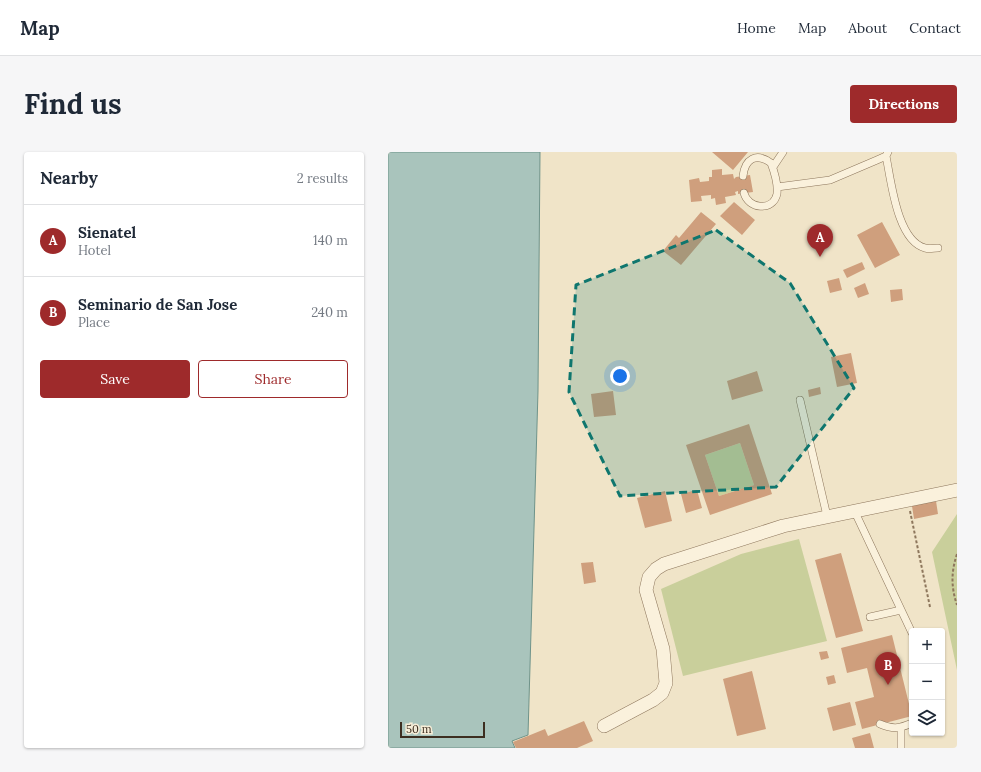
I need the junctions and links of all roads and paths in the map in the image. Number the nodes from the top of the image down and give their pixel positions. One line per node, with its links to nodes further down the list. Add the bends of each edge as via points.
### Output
1 (780, 153): 4 (lane)
2 (887, 154): 6 (lane, via 830,180); 8 (lane, via 898,214 907,234 925,248)
3 (758, 155): 4 (lane, via 766,159); 5 (lane, via 744,166)
4 (773, 168): 6 (lane)
5 (743, 176)
6 (777, 187): 7 (lane, via 772,202 762,207 753,205)
7 (744, 193)
8 (938, 248)
9 (800, 400): 13 (lane)
10 (957, 490): 11 (street)
11 (908, 500): 12 (street); 16 (path)
12 (854, 510): 13 (street); 17 (lane)
13 (827, 516): 22 (street, via 783,526 664,564 656,569 649,577 646,590 663,649 666,683 662,693 653,700)
14 (957, 554): 15 (path, via 952,573)
15 (957, 605)
16 (930, 607)
17 (901, 610): 18 (lane); 19 (lane)
18 (870, 617)
19 (910, 628)
20 (880, 724): 23 (lane)
21 (909, 725): 23 (lane)
22 (604, 726)
23 (901, 729): 24 (lane)
24 (901, 748)

